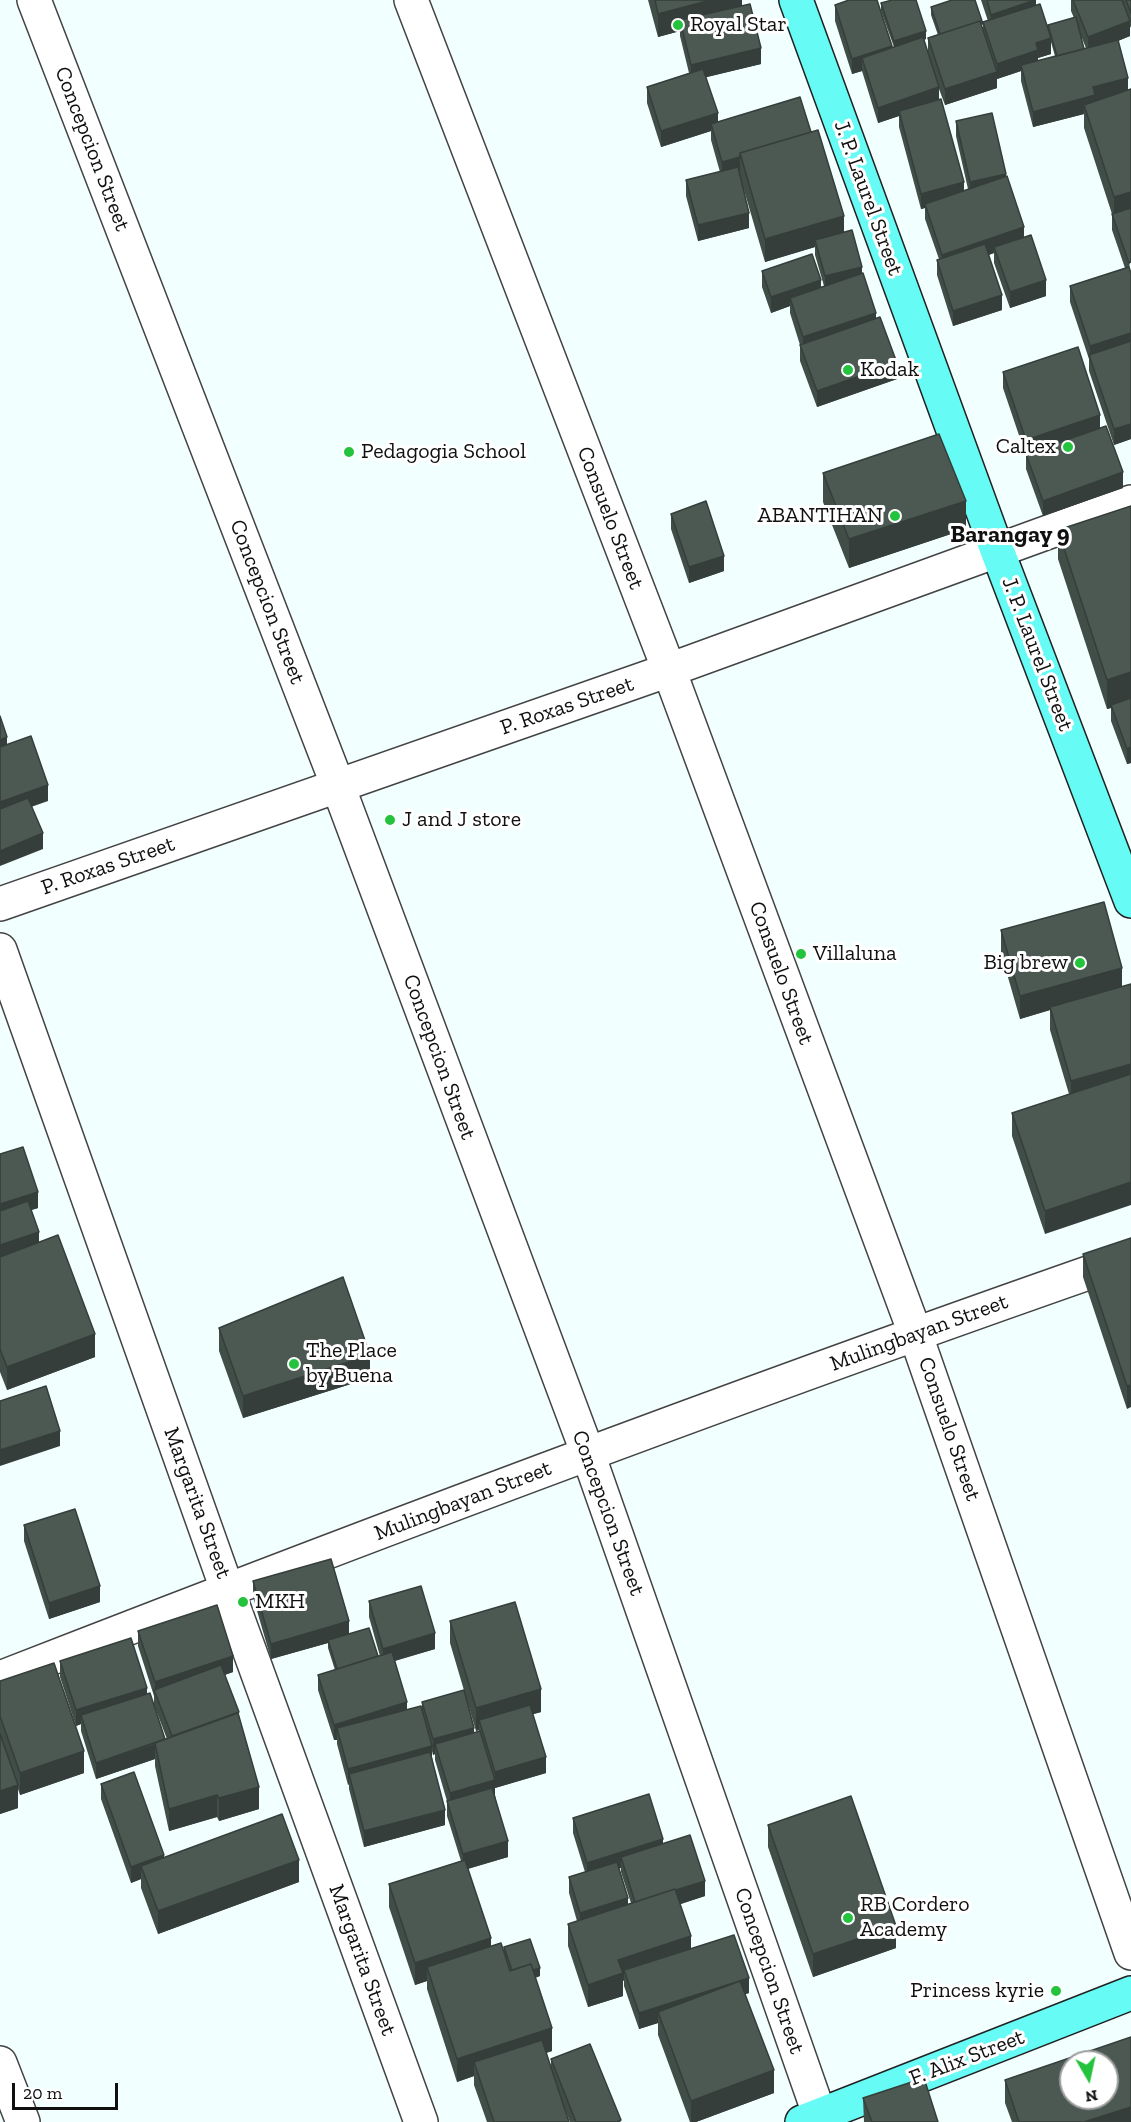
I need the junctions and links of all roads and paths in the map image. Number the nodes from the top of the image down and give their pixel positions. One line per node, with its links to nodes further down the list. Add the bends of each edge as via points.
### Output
1 (34, 0): 7 (street, Concepcion Street)
2 (411, 0): 6 (street, Consuelo Street)
3 (796, 0): 5 (main road, J. P. Laurel Street)
4 (1131, 502): 5 (street, P. Roxas Street)
5 (997, 550): 6 (street, P. Roxas Street); 8 (main road, J. P. Laurel Street)
6 (669, 670): 7 (street, P. Roxas Street); 12 (street, Consuelo Street)
7 (338, 786): 9 (street, P. Roxas Street); 13 (street, Concepcion Street)
8 (1131, 901)
9 (0, 904)
10 (0, 950): 14 (street, Margarita Street)
11 (1131, 1258): 12 (street, Mulingbayan Street)
12 (915, 1333): 13 (street, Mulingbayan Street); 16 (street, Consuelo Street)
13 (588, 1454): 14 (street, Mulingbayan Street); 19 (street, Concepcion Street)
14 (227, 1589): 15 (street, Mulingbayan Street); 21 (street, Margarita Street)
15 (0, 1678)
16 (1131, 1953)
17 (1131, 1993): 19 (main road, F. Alix Street)
18 (0, 2062): 20 (street)
19 (815, 2120)
20 (23, 2122)
21 (421, 2122)

